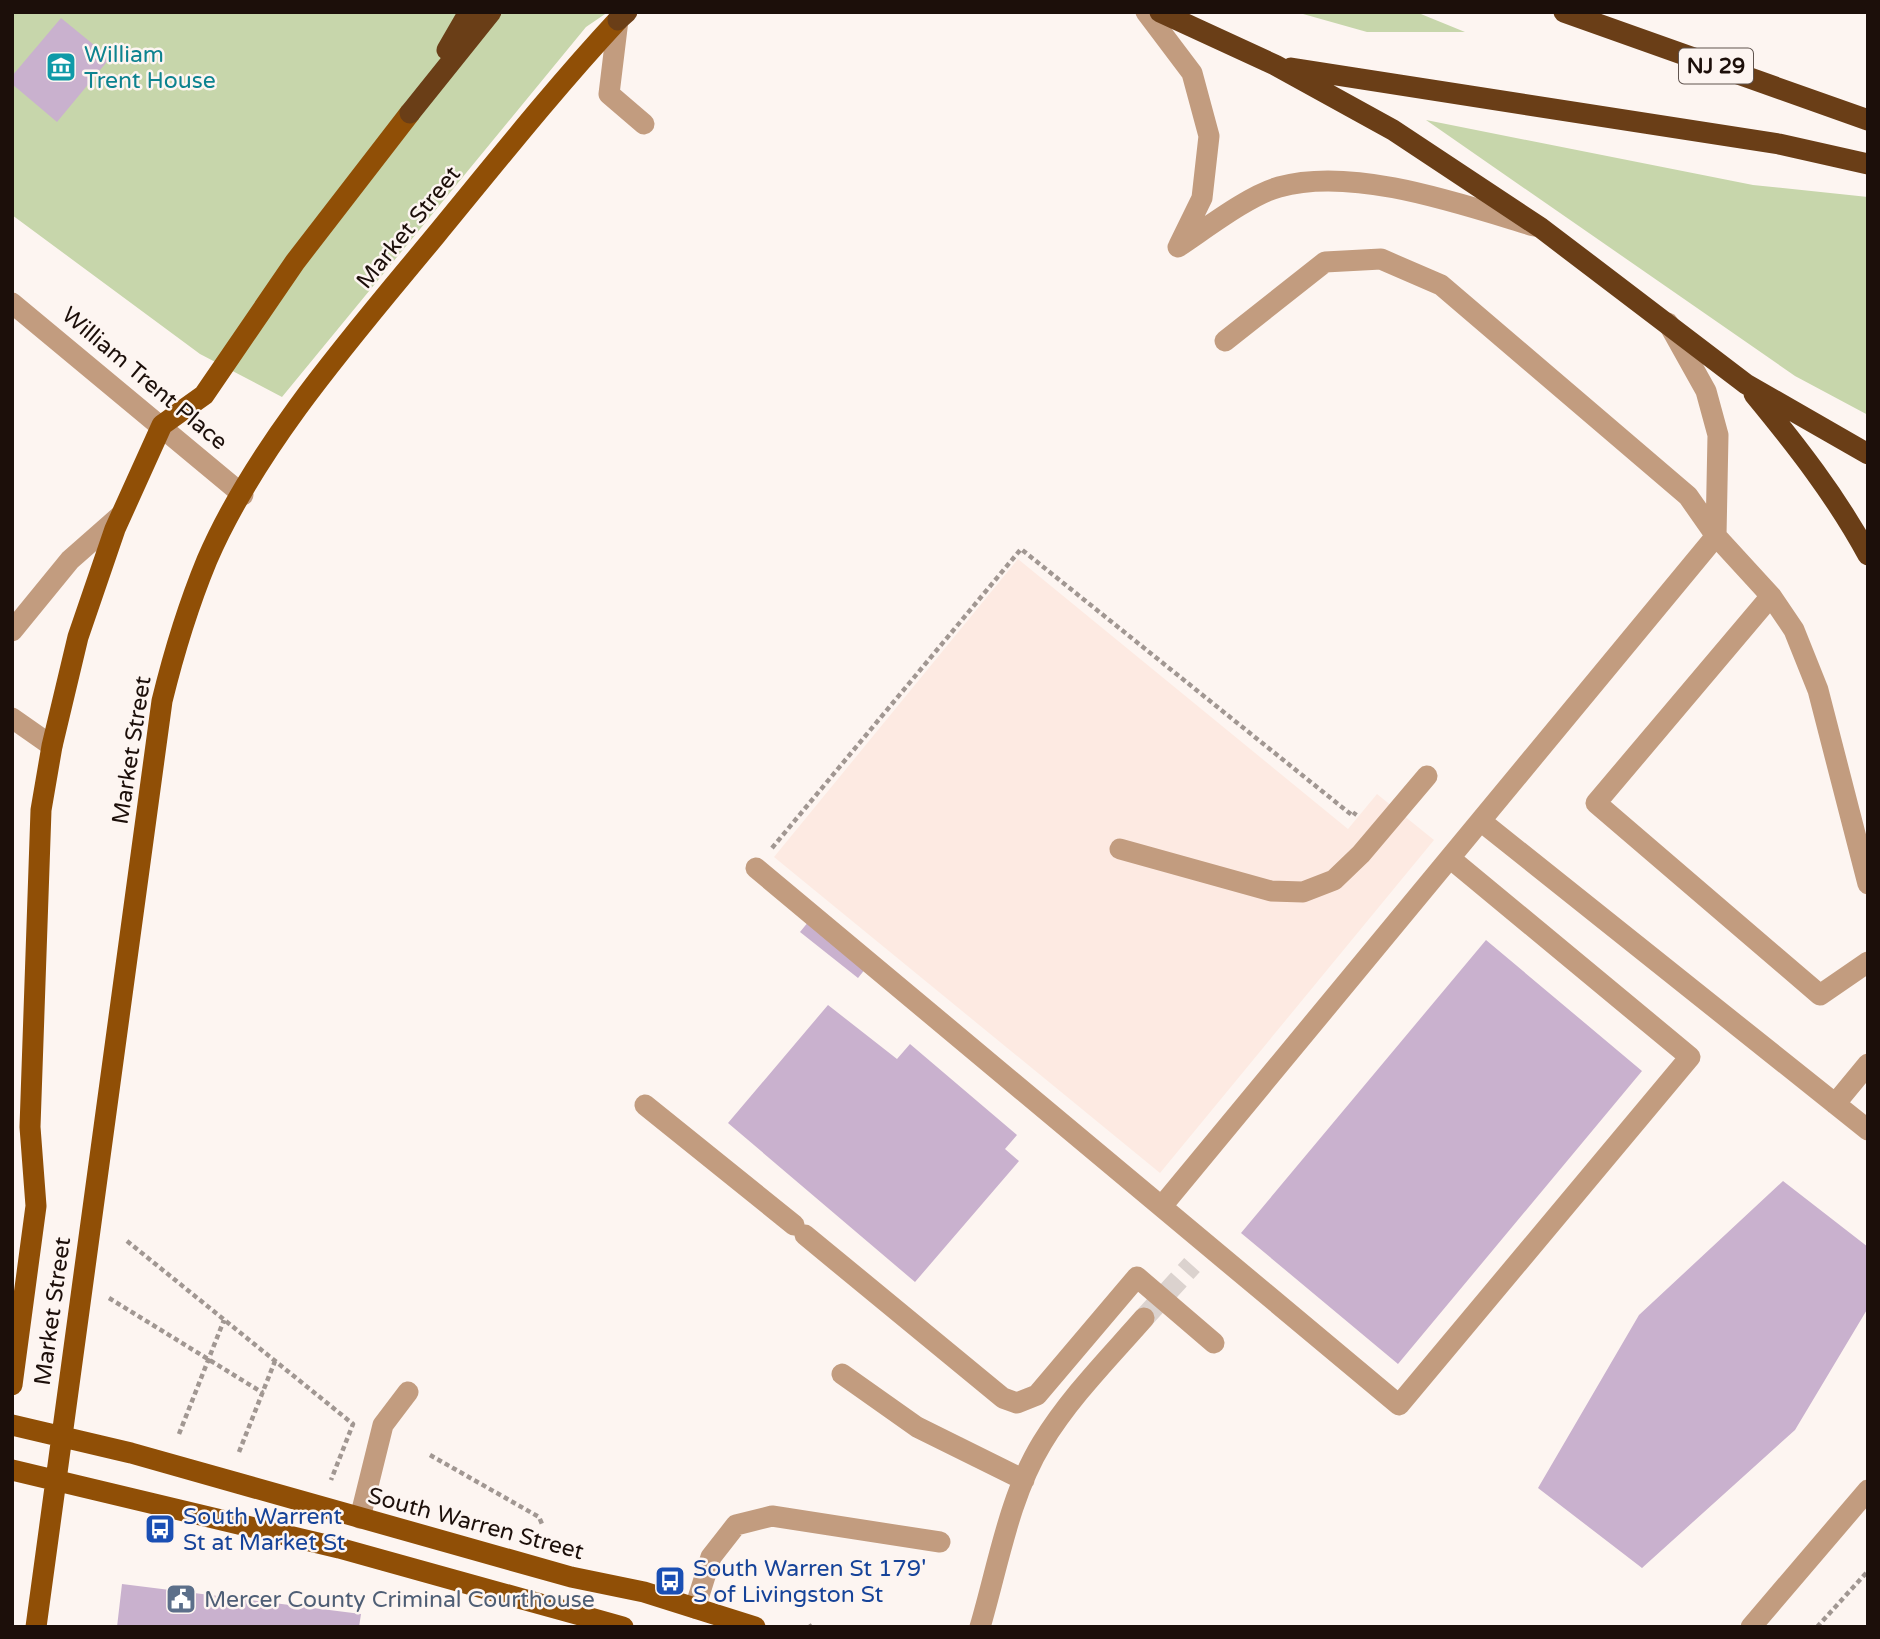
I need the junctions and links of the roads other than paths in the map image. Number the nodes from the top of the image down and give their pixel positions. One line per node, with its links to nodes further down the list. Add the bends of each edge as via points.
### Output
1 (469, 12): 8 (highway)
2 (491, 12): 8 (highway)
3 (1146, 12): 12 (street, via 1192,73 1209,136 1202,198 1178,247 1276,188 1311,180 1342,180 1450,200)
4 (1160, 12): 7 (highway)
5 (1564, 12): 9 (highway, NJ 29)
6 (622, 16): 10 (street, via 609,93); 19 (main road, Market Street, via 572,70 333,360)
7 (1275, 65): 11 (highway, via 1779,144); 12 (highway, via 1393,131)
8 (410, 113): 17 (main road, Market Street, via 295,262 204,394)
9 (1868, 120)
10 (645, 124)
11 (1868, 164)
12 (1541, 228): 14 (highway)
13 (12, 303): 17 (street, William Trent Place)
14 (1668, 323): 16 (highway); 21 (street, via 1706,391 1718,435)
15 (1225, 341): 21 (street, via 1325,262 1381,259 1441,285 1688,496)
16 (1746, 384): 18 (highway); 22 (highway, via 1809,461)
17 (162, 425): 19 (street, William Trent Place); 20 (main road, Market Street)
18 (1868, 454)
19 (243, 495): 45 (main road, Market Street, via 208,557 185,616 162,701)
20 (121, 516): 24 (street, via 70,560); 26 (main road, Market Street, via 78,637)
21 (1716, 536): 23 (street); 28 (street)
22 (1868, 555)
23 (1771, 596): 32 (street, via 1794,630 1818,690); 33 (street, via 1596,803 1820,996)
24 (12, 631)
25 (12, 718): 26 (street)
26 (52, 746): 42 (main road, Market Street, via 41,810 30,1127 36,1206)
27 (1427, 776): 29 (street, via 1334,880 1303,892 1271,891)
28 (1482, 822): 30 (street); 35 (street)
29 (1120, 849)
30 (1451, 859): 38 (street); 38 (street, via 1690,1057 1399,1405)
31 (755, 868): 38 (street)
32 (1868, 884)
33 (1868, 962)
34 (1868, 1064): 35 (street)
35 (1835, 1104): 37 (street)
36 (645, 1105): 40 (street, via 1003,1398 1017,1404 1037,1395 1137,1277)
37 (1868, 1129)
38 (1162, 1206)
39 (1144, 1318): 48 (street, via 1063,1411)
40 (1214, 1343)
41 (842, 1374): 48 (street, via 917,1427)
42 (12, 1385)
43 (408, 1392): 50 (street, via 383,1426)
44 (12, 1425): 45 (main road, South Warren Street)
45 (61, 1437): 47 (main road, Market Street); 50 (main road, South Warren Street)
46 (12, 1470): 47 (main road)
47 (55, 1480): 54 (main road, Market Street); 55 (main road, via 326,1545)
48 (1024, 1480): 57 (street)
49 (1868, 1490): 53 (street)
50 (360, 1518): 52 (main road, South Warren Street)
51 (940, 1542): 52 (street, via 772,1516 736,1525 711,1557)
52 (695, 1608): 56 (main road, South Warren Street)
53 (1753, 1624)
54 (36, 1627)
55 (623, 1627)
56 (755, 1627)
57 (981, 1627)

